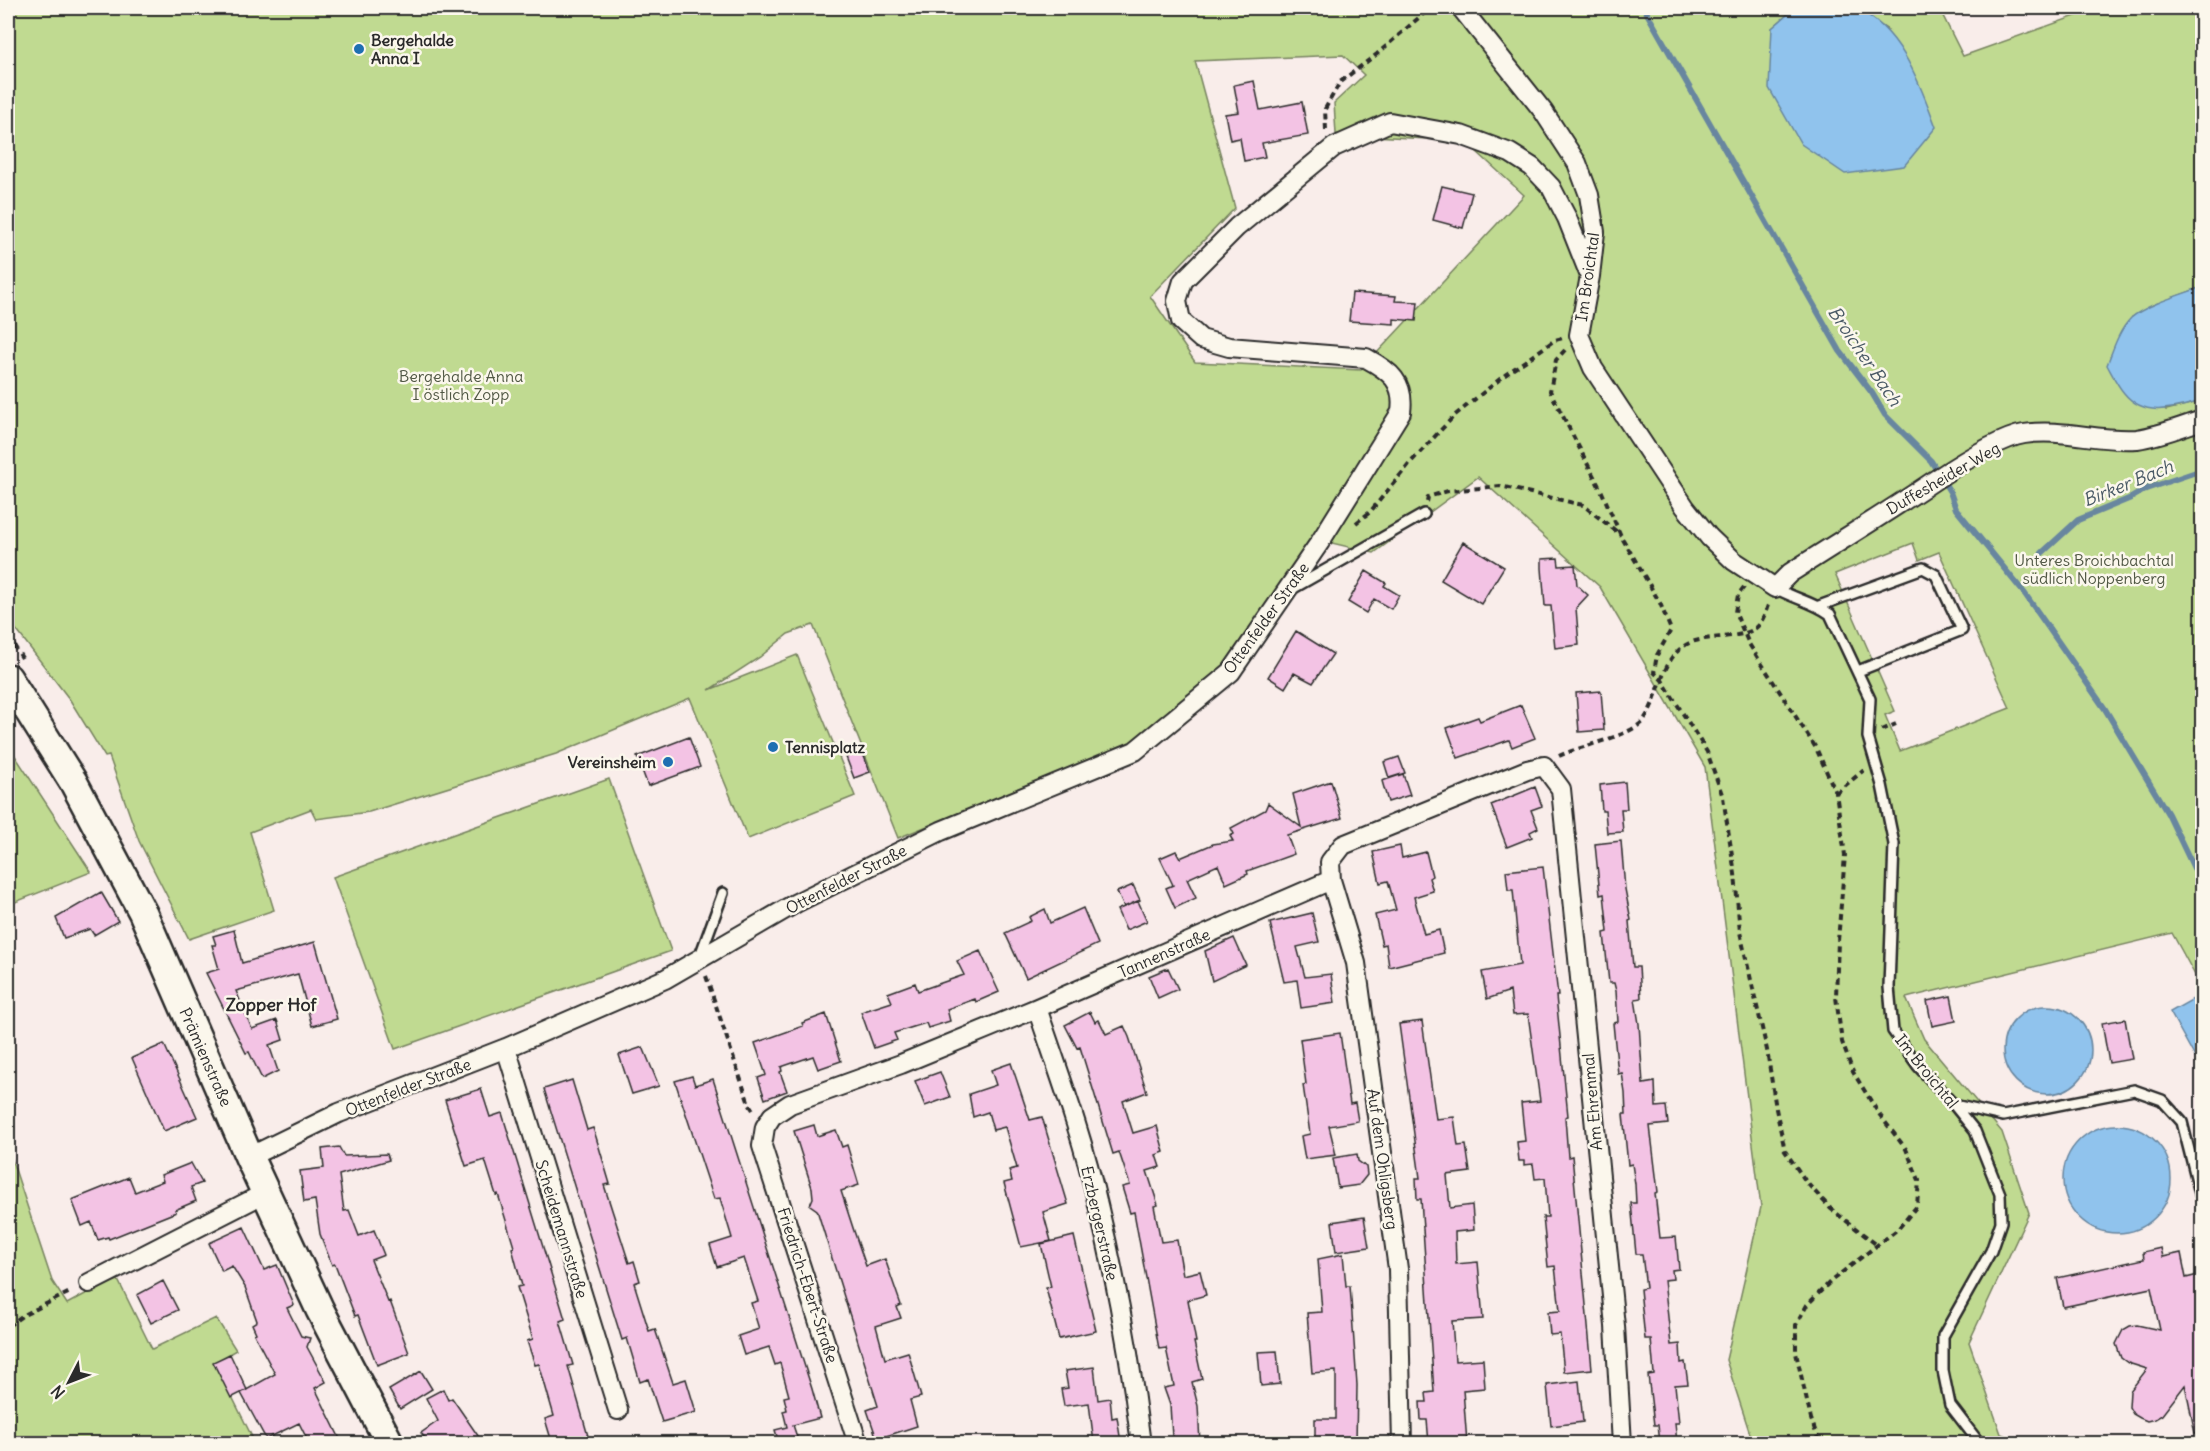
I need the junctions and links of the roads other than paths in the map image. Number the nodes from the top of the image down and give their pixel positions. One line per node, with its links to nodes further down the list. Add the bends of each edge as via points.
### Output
1 (1461, 8): 2 (street, Im Broichtal, via 1543,111 1577,163 1589,195 1595,232)
2 (1590, 276): 5 (street, Im Broichtal, via 1579,335 1593,368 1709,537 1734,561); 6 (street, Ottenfelder Straße, via 1568,218 1551,187 1532,167 1510,153 1461,135 1390,122 1334,147 1237,227 1183,281 1177,301 1181,321 1202,339 1229,347 1366,358 1383,367 1397,382 1403,397 1401,412)
3 (2202, 420): 5 (street, Duffesheider Weg, via 2136,439 2066,432 2022,434 1984,450 1941,476 1790,573)
4 (1424, 514): 6 (lane)
5 (1775, 588): 7 (lane)
6 (1285, 593): 12 (street, Ottenfelder Straße, via 1231,672 1135,751 941,831 796,903)
7 (1819, 606): 8 (lane, Im Broichtal, via 1830,614); 8 (lane, via 1923,568 1936,575 1962,630)
8 (1858, 670): 15 (lane, Im Broichtal, via 1870,699 1868,737 1894,844 1889,987 1893,1031)
9 (8, 678): 17 (main road, Prämienstraße, via 74,783 142,913)
10 (1331, 879): 13 (street, Tannenstraße); 25 (street, Auf dem Ohligsberg, via 1356,963 1398,1269); 26 (street, Am Ehrenmal, via 1330,862 1343,845 1527,770 1544,766 1561,789 1615,1326)
11 (723, 893): 12 (lane)
12 (700, 959): 14 (street, Ottenfelder Straße, via 665,979)
13 (1037, 1008): 16 (street, Tannenstraße, via 790,1104 772,1116); 24 (street, Erzbergerstraße, via 1098,1204 1131,1367)
14 (506, 1048): 17 (street, Ottenfelder Straße, via 339,1113); 21 (street, Scheidemannstraße)
15 (1954, 1105): 19 (lane, via 2003,1116 2134,1090 2162,1100 2182,1122); 27 (lane, Im Broichtal, via 1976,1131 2000,1194 2001,1222 1991,1251 1943,1336 1943,1371 1950,1405)
16 (765, 1127): 23 (street, Friedrich-Ebert-Straße, via 762,1146)
17 (249, 1157): 18 (main road, Prämienstraße)
18 (267, 1192): 20 (street); 22 (main road, Prämienstraße)
19 (2202, 1201)
20 (89, 1283)
21 (618, 1410)
22 (386, 1442)
23 (858, 1443)
24 (1141, 1443)
25 (1402, 1443)
26 (1622, 1443)
27 (1980, 1443)

